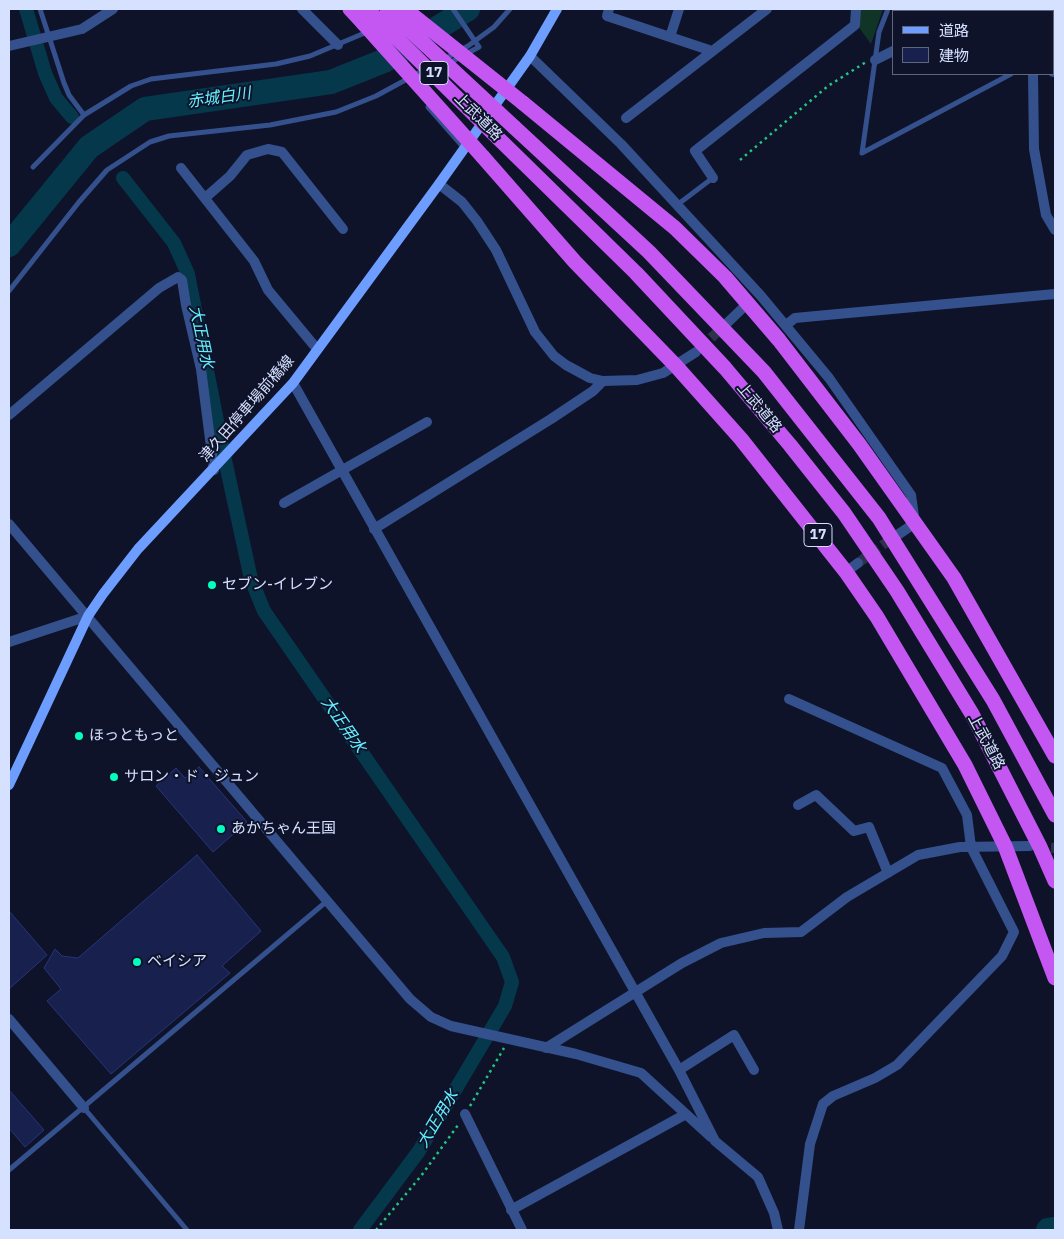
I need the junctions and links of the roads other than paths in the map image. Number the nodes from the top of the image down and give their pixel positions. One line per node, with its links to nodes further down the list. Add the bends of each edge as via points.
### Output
1 (40, 9): 18 (lane)
2 (113, 9): 18 (street, via 82,29)
3 (302, 9): 20 (street)
4 (350, 9): 16 (highway, 17)
5 (387, 9): 66 (highway, 上武道路 / 17, bridge, via 649,252 764,372 873,510 993,700)
6 (405, 9): 43 (highway, 17, bridge, via 675,228)
7 (410, 9): 20 (lane)
8 (453, 9): 19 (lane)
9 (510, 9): 19 (lane, via 494,27)
10 (557, 9): 24 (main road, 津久田停車場前橋線)
11 (609, 9): 17 (street, via 607,16)
12 (679, 9): 17 (street)
13 (766, 9): 22 (street)
14 (856, 9): 35 (street, via 855,25 695,151)
15 (888, 9): 25 (lane, via 879,32)
16 (366, 14): 48 (highway, 17, bridge, via 483,157 575,262); 71 (highway, 上武道路 / 17, bridge, via 636,273 725,368 844,513 897,591 972,714)
17 (670, 37): 22 (street)
18 (46, 39): 21 (street); 30 (lane, via 69,95)
19 (474, 40): 28 (lane, via 479,48 409,85); 41 (lane, via 376,96 336,112 270,125 170,136 150,142 107,170)
20 (338, 45): 30 (lane, via 276,64 151,79 131,86)
21 (9, 46)
22 (712, 51): 31 (street)
23 (892, 51): 25 (street)
24 (530, 56): 32 (main road, 津久田停車場前橋線); 38 (street, via 591,114)
25 (875, 58): 26 (lane, via 862,153)
26 (1009, 75)
27 (1033, 75): 40 (street, via 1034,149 1046,215)
28 (415, 92)
29 (421, 99): 32 (lane)
30 (84, 115): 33 (lane)
31 (626, 118)
32 (464, 148): 36 (main road, 津久田停車場前橋線)
33 (33, 167)
34 (181, 168): 37 (street)
35 (715, 177): 38 (lane)
36 (439, 184): 46 (main road, 津久田停車場前橋線); 49 (street, via 462,202 487,236 527,318 545,346 577,372)
37 (205, 198): 39 (street, via 230,176 247,155 268,149 282,152); 46 (street, via 254,261 268,290)
38 (677, 206): 45 (street)
39 (343, 229)
40 (1055, 230)
41 (9, 291)
42 (1055, 294): 45 (street, via 795,318)
43 (748, 303): 44 (street); 56 (highway, 17, via 853,437)
44 (725, 325)
45 (786, 325): 56 (street, via 906,486 911,495)
46 (317, 349): 50 (main road, 津久田停車場前橋線)
47 (696, 352): 48 (street)
48 (676, 366): 49 (street, via 637,380); 67 (highway, 17, via 852,567 876,617 965,765)
49 (603, 381): 58 (street, via 594,391 551,419)
50 (293, 383): 53 (main road, 津久田停車場前橋線); 54 (street)
51 (9, 415): 53 (street, via 152,294 178,277 182,280 201,369)
52 (427, 422): 54 (street)
53 (215, 468): 60 (main road, 津久田停車場前橋線, via 138,549)
54 (341, 471): 55 (street); 58 (street)
55 (284, 503)
56 (915, 523): 59 (street); 63 (highway, 17, via 954,578)
57 (9, 524): 60 (street)
58 (374, 529): 74 (street)
59 (896, 536)
60 (88, 616): 61 (street); 64 (main road, 津久田停車場前橋線); 72 (street)
61 (9, 642)
62 (789, 699): 69 (street, via 942,768 967,815)
63 (1055, 756)
64 (9, 785)
65 (798, 805): 70 (street, via 816,795 854,831 869,827)
66 (1055, 815)
67 (1006, 846): 68 (street); 69 (street); 73 (highway, 17)
68 (1030, 846)
69 (971, 847): 70 (street, via 918,854); 88 (street, via 1014,932 1002,956 897,1065 823,1104 810,1144)
70 (888, 873): 74 (street, via 847,897 801,932 764,933 721,943)
71 (1055, 881)
72 (328, 901): 76 (street, via 410,999 431,1017 451,1026); 79 (lane)
73 (1055, 978)
74 (634, 991): 76 (street); 77 (street)
75 (9, 1019): 79 (street)
76 (546, 1048): 81 (street, via 641,1073)
77 (679, 1070): 78 (street, via 734,1035); 82 (street)
78 (754, 1070)
79 (84, 1108): 83 (lane); 85 (lane)
80 (465, 1114): 84 (street)
81 (686, 1114): 82 (street); 84 (street)
82 (715, 1141): 87 (street, via 758,1177)
83 (9, 1170)
84 (511, 1210): 86 (street)
85 (187, 1230)
86 (522, 1230)
87 (778, 1230)
88 (798, 1230)

